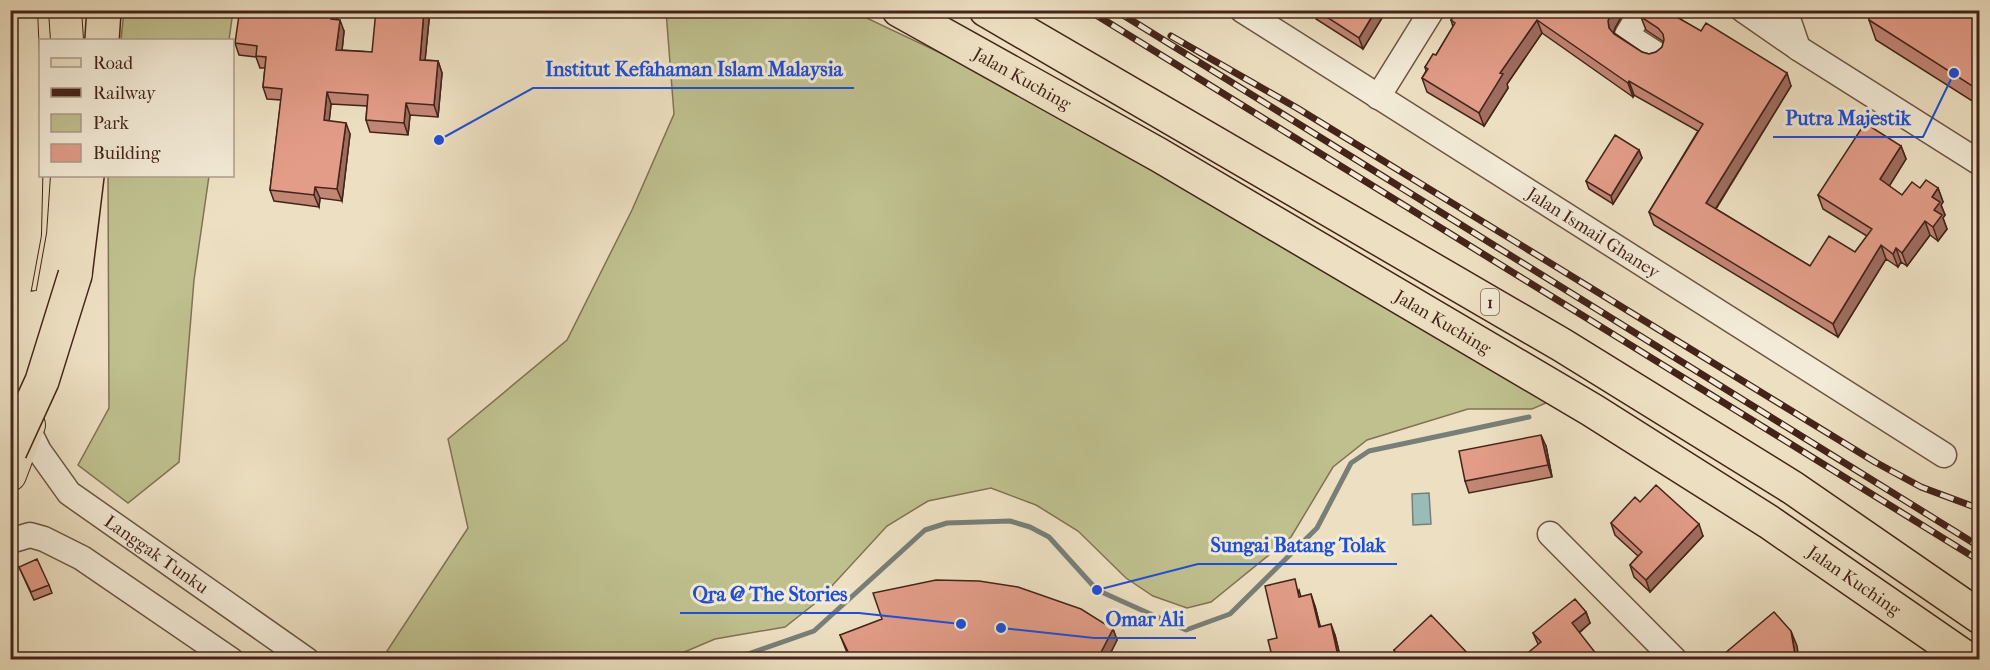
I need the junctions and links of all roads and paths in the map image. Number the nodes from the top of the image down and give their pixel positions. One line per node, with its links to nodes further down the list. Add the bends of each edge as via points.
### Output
1 (21, 10): 22 (main road, via 27,148 25,234)
2 (49, 10): 12 (main road)
3 (65, 10): 13 (main road)
4 (104, 10): 14 (highway)
5 (899, 10): 27 (highway, Jalan Kuching / 1, via 1159,154 1592,410)
6 (986, 10): 30 (highway, 1, via 1562,345 1793,488)
7 (1242, 10): 17 (street, Jalan Ismail Ghaney)
8 (1432, 10): 17 (street)
9 (1642, 10): 16 (street, via 1627,35)
10 (1743, 10): 15 (street)
11 (1785, 10): 15 (street)
12 (51, 39)
13 (67, 39)
14 (102, 39)
15 (1798, 48): 18 (street)
16 (1655, 53)
17 (1378, 97): 25 (street, Jalan Ismail Ghaney)
18 (1980, 163)
19 (55, 177): 23 (main road, via 47,255 30,339)
20 (67, 177): 24 (main road, via 63,235)
21 (87, 177): 24 (highway, bridge, via 75,274)
22 (10, 315)
23 (10, 396)
24 (19, 440): 26 (main road); 32 (street, Langgak Tunku, via 39,452 69,493)
25 (1944, 455)
26 (10, 475)
27 (1769, 522): 34 (highway); 35 (highway, Jalan Kuching / 1)
28 (1550, 534): 33 (street)
29 (10, 541): 31 (street, via 30,536 44,539 82,558)
30 (1980, 616)
31 (231, 660)
32 (307, 660)
33 (1675, 660)
34 (1932, 660)
35 (1969, 660)

